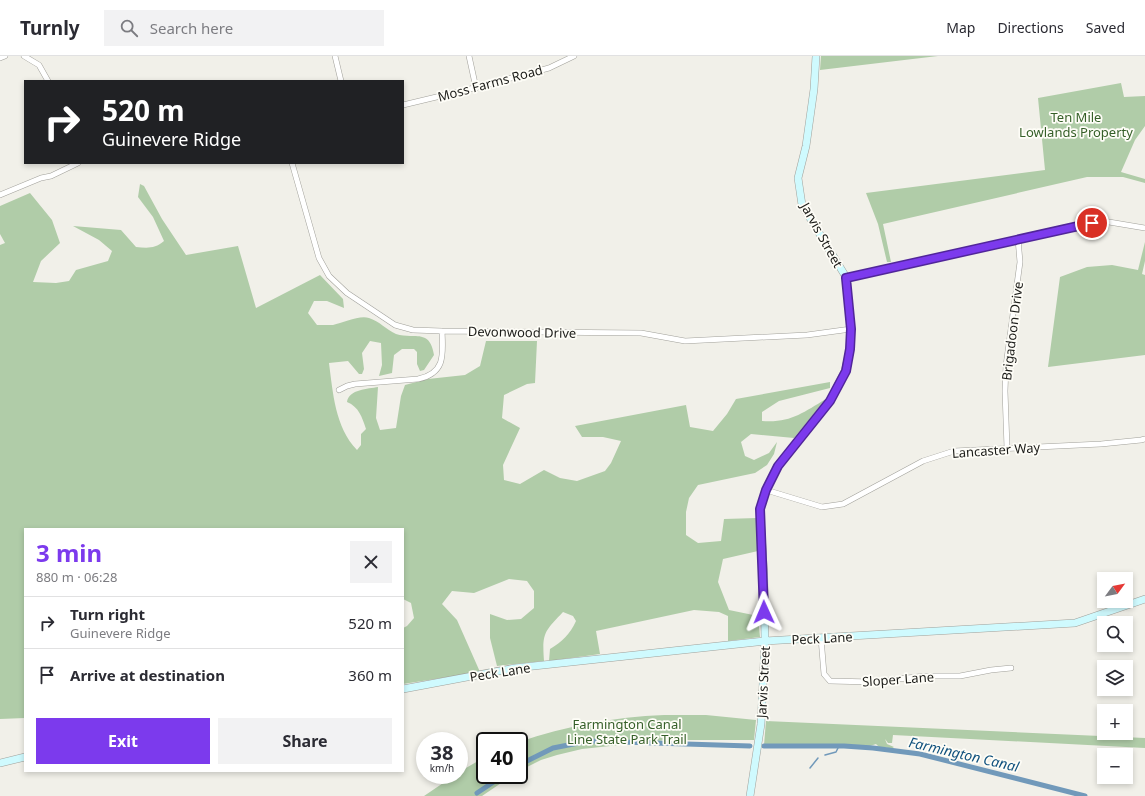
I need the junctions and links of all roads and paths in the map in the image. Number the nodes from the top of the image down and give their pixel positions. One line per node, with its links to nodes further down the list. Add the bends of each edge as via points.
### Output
1 (5, 56): 7 (street)
2 (24, 56): 8 (street, via 39,65)
3 (335, 56): 9 (street)
4 (469, 56): 10 (street)
5 (574, 56): 10 (street, Moss Farms Road, via 549,68)
6 (816, 56): 17 (street, Jarvis Street, via 807,139 798,178 802,205)
7 (0, 58)
8 (47, 80)
9 (341, 80)
10 (476, 88): 11 (street, Moss Farms Road)
11 (404, 105)
12 (76, 164): 14 (street)
13 (292, 164): 19 (street, Devonwood Drive, via 319,258 329,276 347,293 394,325 413,330)
14 (0, 195)
15 (1145, 228): 16 (street, via 1103,221)
16 (1018, 239): 17 (street); 22 (street, Brigadoon Drive, via 1020,262 1006,366)
17 (846, 278): 18 (street, Jarvis Street)
18 (851, 329): 19 (street, Devonwood Drive, via 807,335 685,341 641,333); 23 (street, Jarvis Street, via 846,371 830,401 778,466)
19 (442, 331): 20 (street, via 442,362 433,374 418,379 355,384)
20 (339, 390)
21 (1145, 439): 22 (street, Lancaster Way, via 1101,444)
22 (1007, 448): 23 (street, Lancaster Way, via 954,451 923,461 843,504 822,507)
23 (766, 490): 26 (street, Jarvis Street, via 760,509)
24 (1145, 599): 25 (street, Peck Lane, via 1075,623)
25 (821, 638): 26 (street, Peck Lane); 27 (street, Sloper Lane, via 824,674 830,681 872,682 924,676 960,676)
26 (765, 640): 28 (street, Peck Lane, via 515,668); 31 (street, Jarvis Street, via 761,724)
27 (1011, 668)
28 (404, 689)
29 (24, 757): 30 (street)
30 (0, 763)
31 (750, 796)

